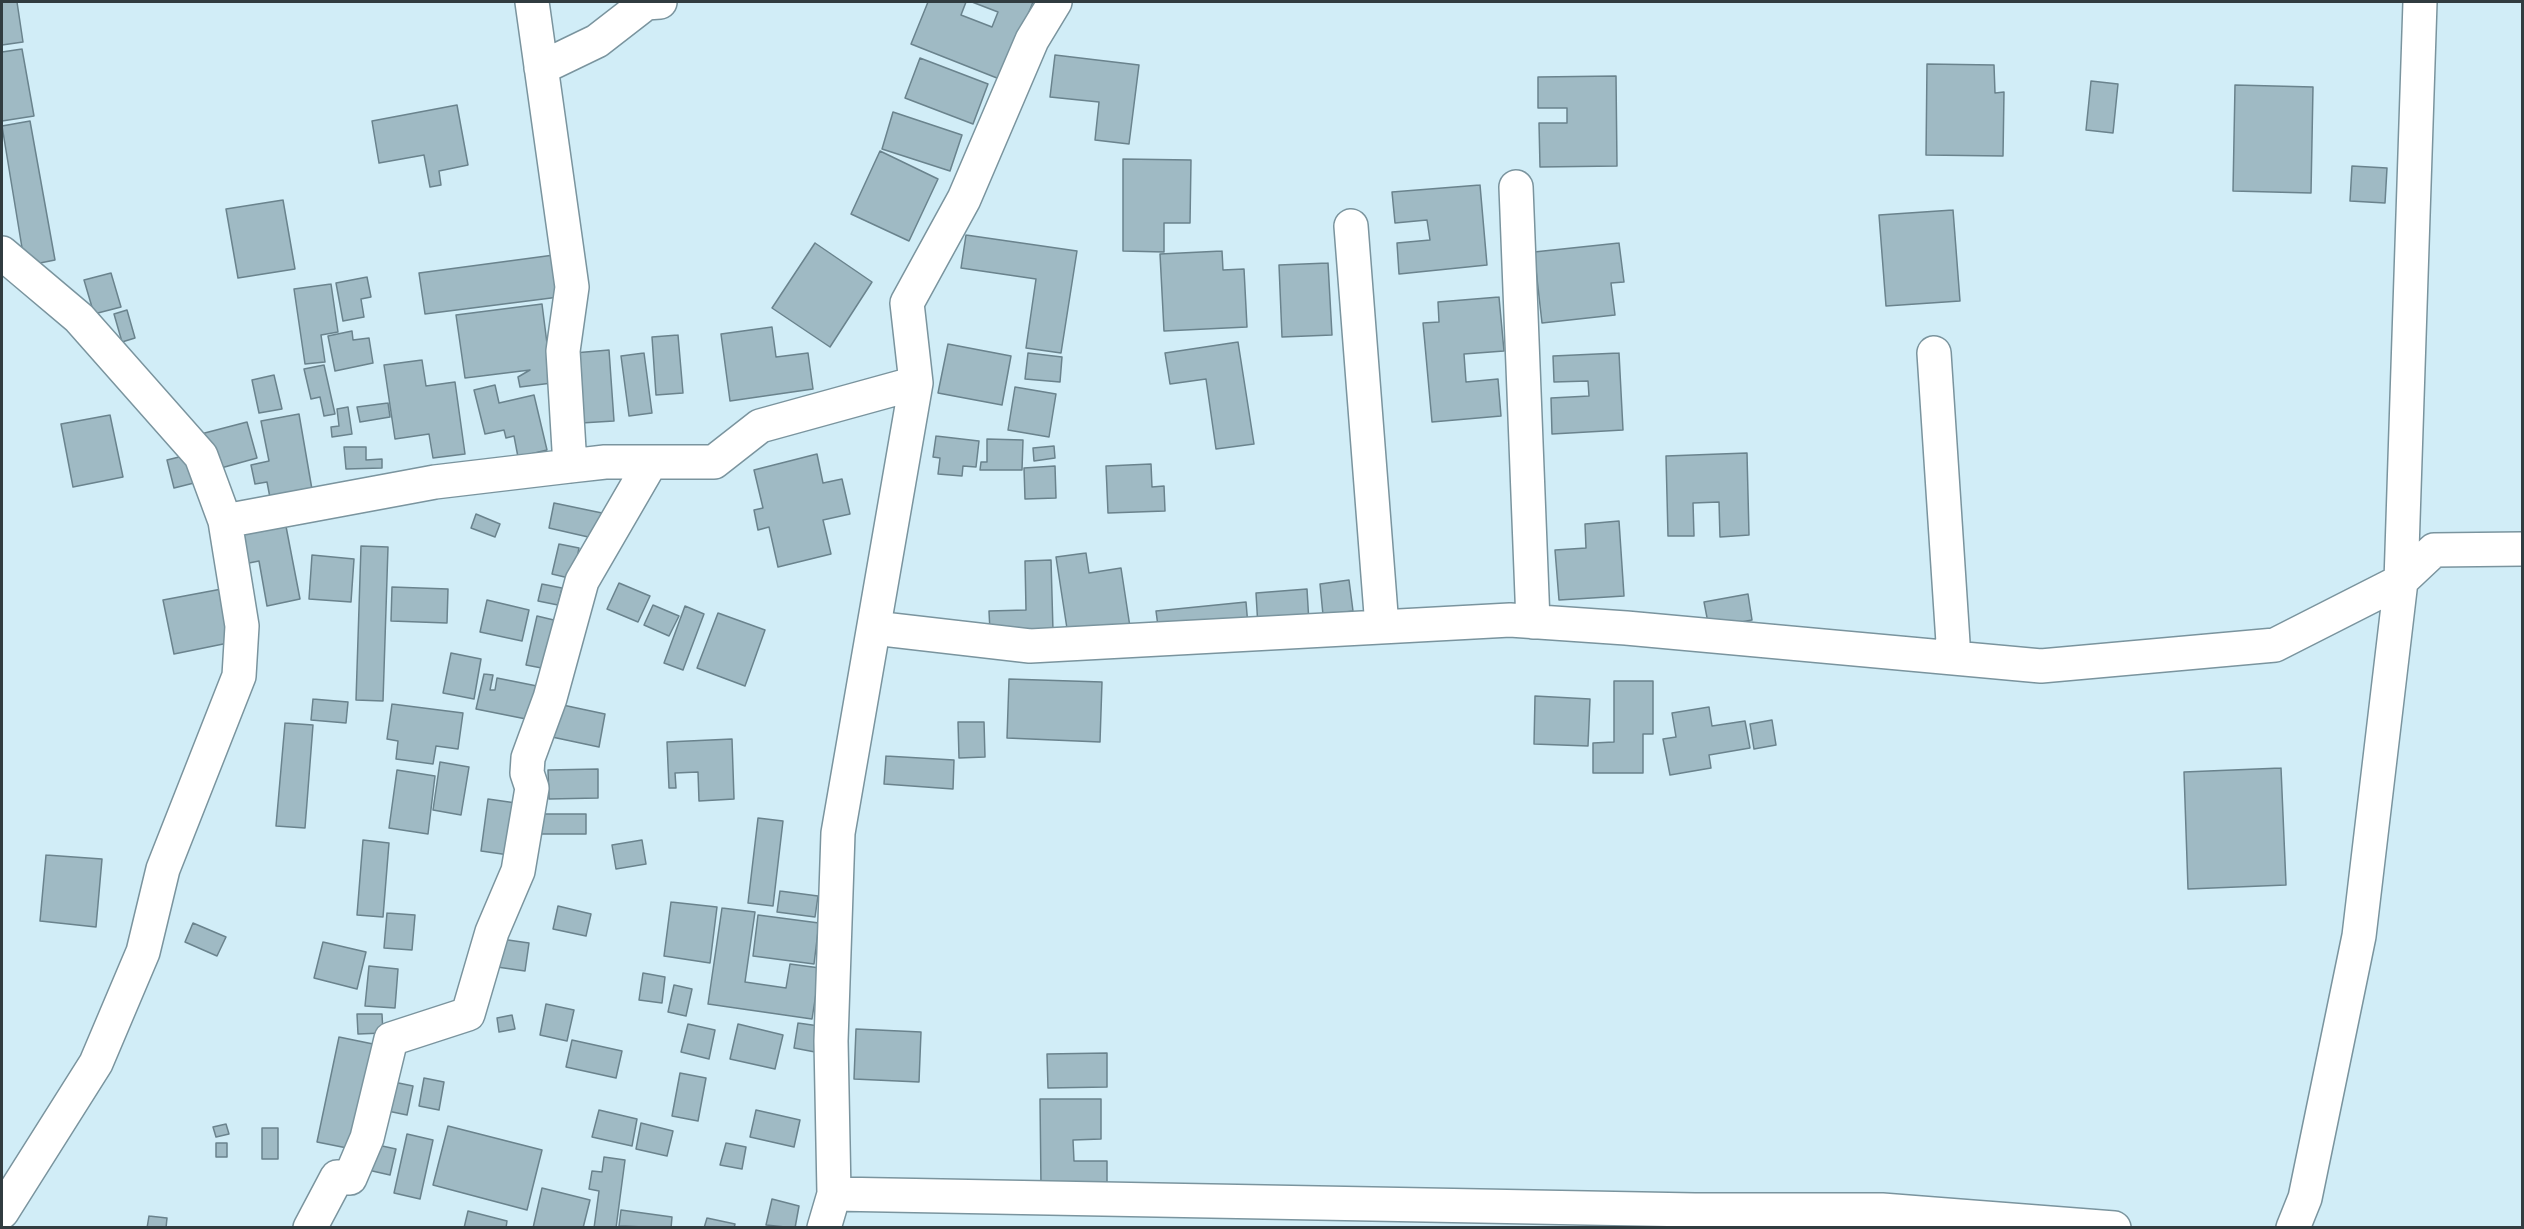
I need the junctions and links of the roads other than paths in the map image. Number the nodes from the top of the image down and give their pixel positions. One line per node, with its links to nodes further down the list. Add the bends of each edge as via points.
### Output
1 (532, 2): 5 (street)
2 (660, 2): 5 (street, via 646,3 597,41)
3 (1054, 2): 10 (street, via 1032,40 964,199 907,303)
4 (2420, 2): 15 (street)
5 (541, 68): 12 (street, via 572,287 563,351)
6 (1516, 187): 16 (street)
7 (1351, 226): 17 (street)
8 (2, 253): 13 (street, via 79,318 201,456)
9 (1934, 352): 19 (street)
10 (916, 383): 11 (street, via 760,426 714,462); 18 (street)
11 (651, 462): 12 (street); 22 (street, via 582,581 550,698 528,758 532,788 518,871 492,932 468,1014 391,1039 367,1138 350,1178 337,1177)
12 (570, 466): 13 (street, via 435,482)
13 (225, 521): 21 (street, via 242,626 238,676 163,869 143,952 96,1063)
14 (2523, 549): 15 (street, via 2434,550)
15 (2401, 581): 19 (street, via 2275,645 2041,666); 25 (street, via 2359,936 2305,1198)
16 (1533, 622): 17 (street); 19 (street)
17 (1382, 627): 18 (street, via 1030,646)
18 (874, 628): 20 (street, via 838,833 831,1041)
19 (1954, 658)
20 (834, 1194): 23 (street); 24 (street, via 1882,1210)
21 (2, 1212)
22 (310, 1227)
23 (824, 1227)
24 (2114, 1227)
25 (2293, 1227)

